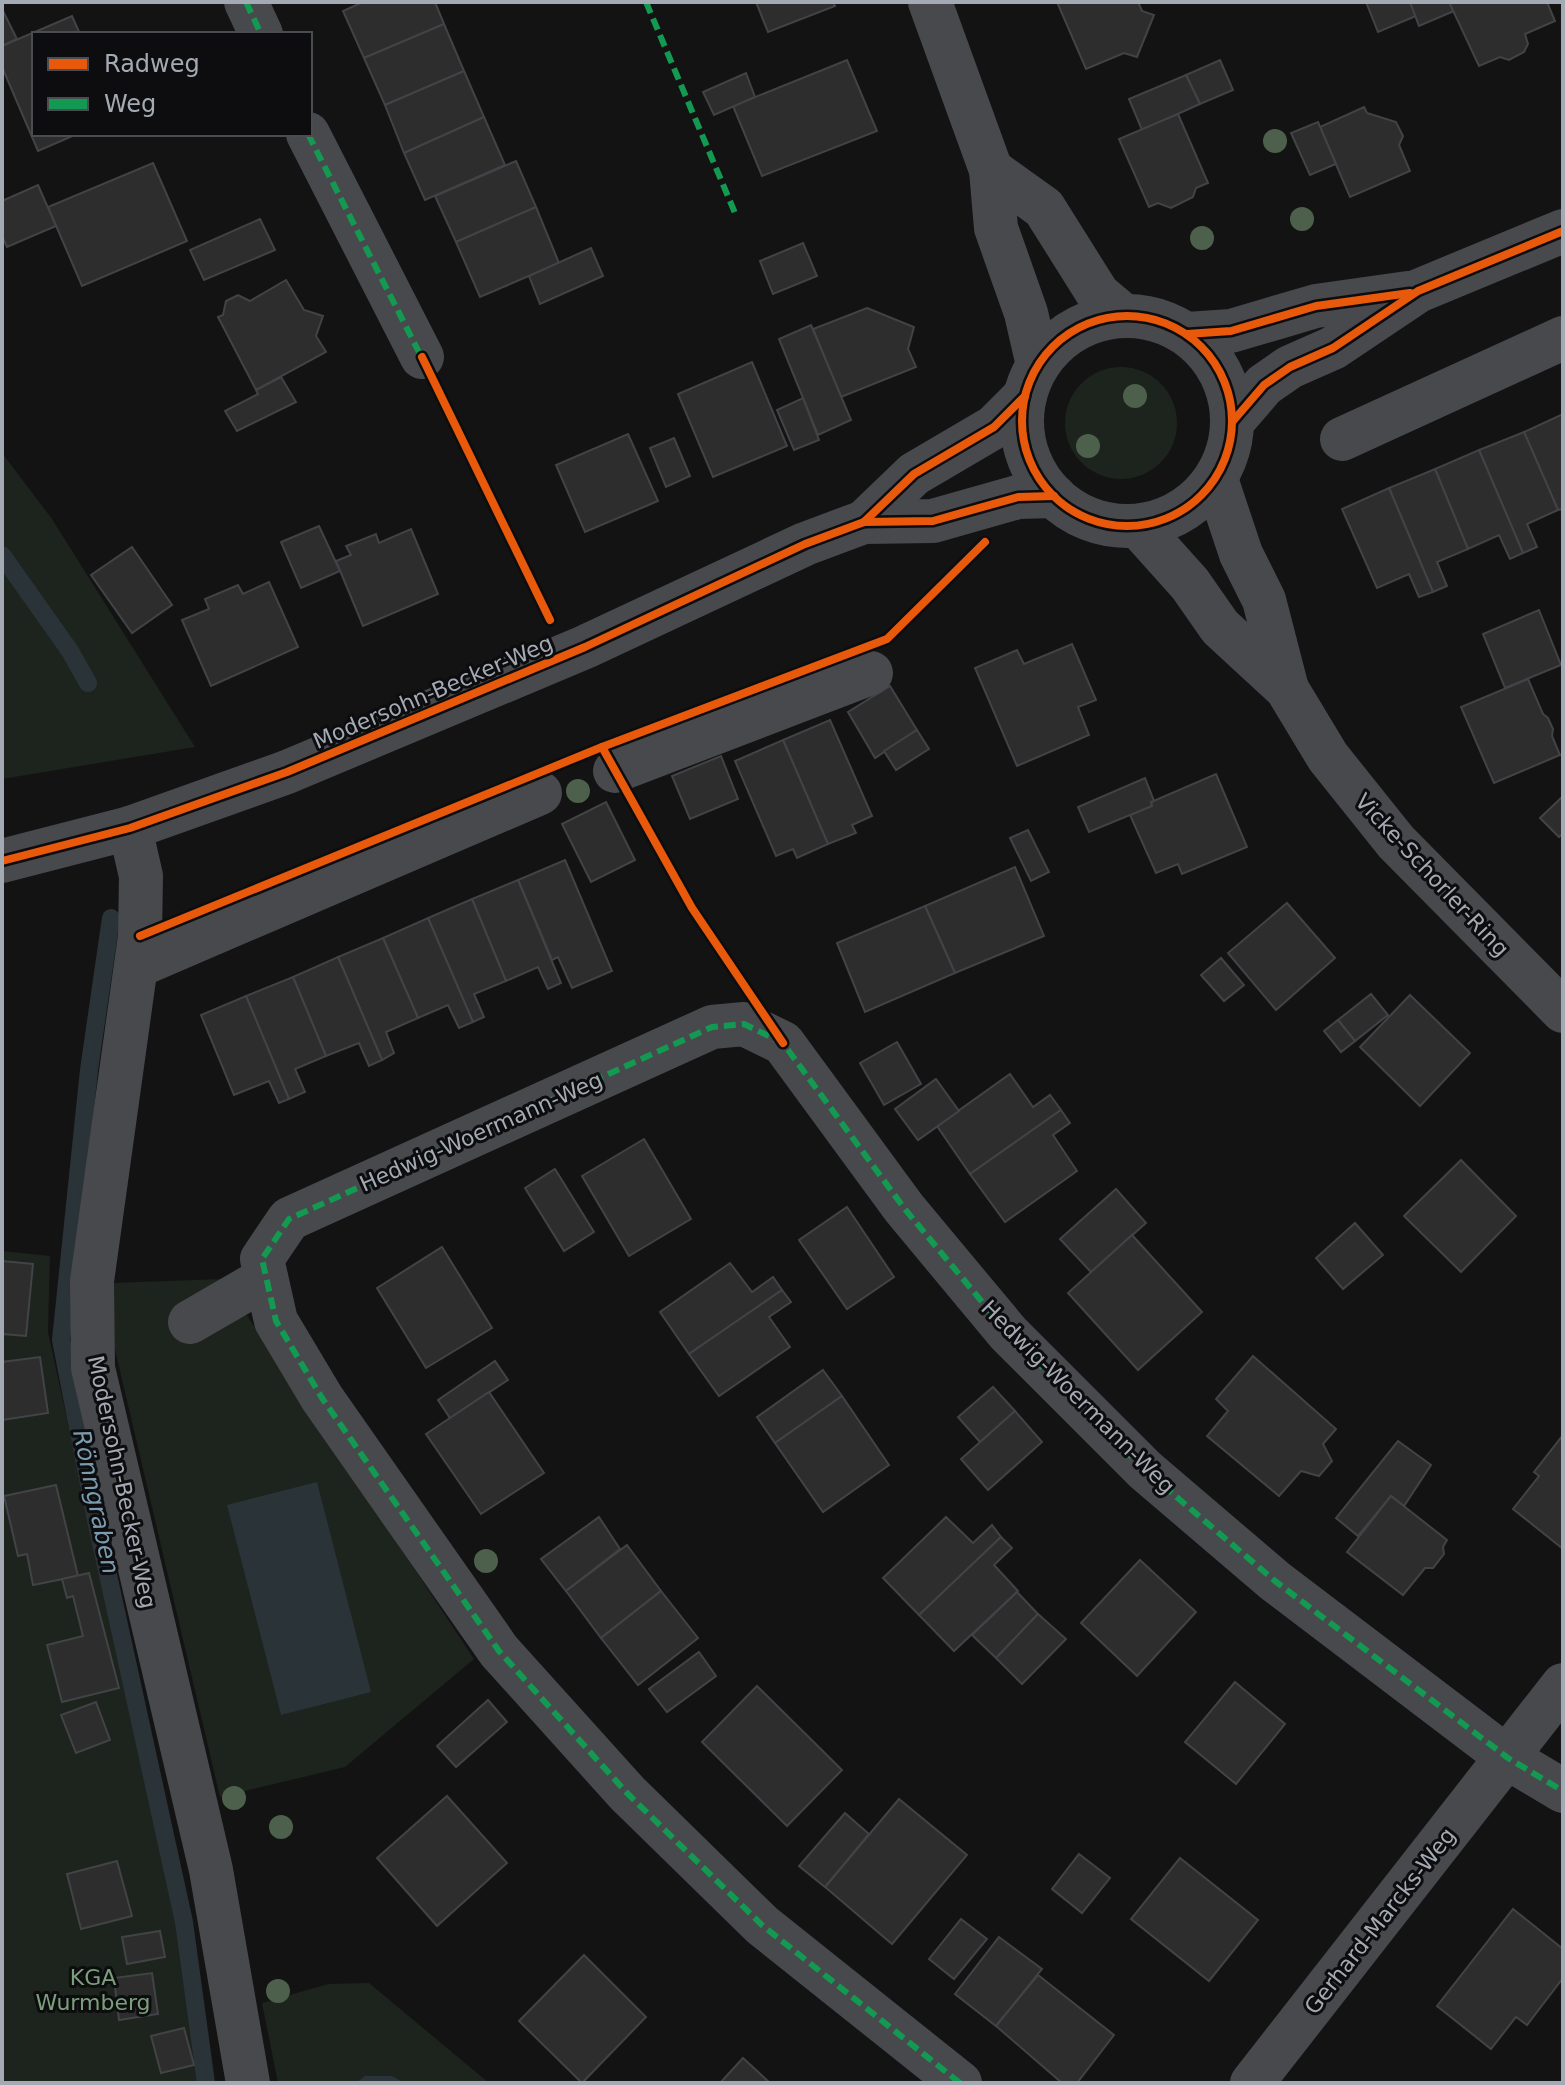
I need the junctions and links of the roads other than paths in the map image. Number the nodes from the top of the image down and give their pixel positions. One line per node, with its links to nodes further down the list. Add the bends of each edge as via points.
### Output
1 (246, 2): 3 (street)
2 (930, 2): 5 (street)
3 (260, 32)
4 (309, 136): 11 (street)
5 (991, 170): 8 (street, via 1044,208 1098,294); 12 (street, via 996,228 1026,313)
6 (1563, 231): 7 (street)
7 (1418, 291): 9 (street, via 1316,306 1231,331); 13 (street, via 1333,348 1264,385)
8 (1123, 315): 9 (street, via 1167,323); 12 (street, via 1089,323 1060,339)
9 (1187, 334): 13 (street, via 1212,357 1227,387)
10 (1563, 338): 14 (street)
11 (422, 357)
12 (1031, 380): 16 (street, via 1022,422 1026,450); 17 (street, Modersohn-Becker-Weg, via 994,427 914,474)
13 (1233, 421): 15 (street)
14 (1342, 439)
15 (1216, 479): 18 (street, via 1169,518); 20 (street, Vicke-Schorler-Ring, via 1241,554 1264,600)
16 (1054, 496): 17 (street, Modersohn-Becker-Weg, via 1018,497 933,521); 18 (street, via 1102,523)
17 (864, 522): 23 (street, Modersohn-Becker-Weg, via 443,708)
18 (1138, 526): 20 (street, Vicke-Schorler-Ring, via 1220,627)
19 (871, 673): 21 (street)
20 (1287, 689): 26 (street, Vicke-Schorler-Ring, via 1328,757 1396,842)
21 (615, 771)
22 (540, 793): 25 (street)
23 (130, 828): 24 (street, Modersohn-Becker-Weg); 25 (street, Modersohn-Becker-Weg, via 141,876)
24 (2, 861)
25 (137, 966): 32 (street, Modersohn-Becker-Weg, via 92,1281 93,1368 211,1870)
26 (1563, 1011)
27 (266, 1278): 28 (street); 30 (street, Hedwig-Woermann-Weg, via 262,1259 289,1219 712,1027 744,1024 783,1043 904,1208 1008,1333 1145,1470 1275,1581); 33 (street, Hedwig-Woermann-Weg, via 276,1321 322,1398 499,1651 627,1793 762,1925)
28 (190, 1322)
29 (1563, 1685): 30 (street, Gerhard-Marcks-Weg)
30 (1508, 1758): 31 (street); 34 (street, Gerhard-Marcks-Weg)
31 (1563, 1791)
32 (248, 2083)
33 (960, 2083)
34 (1252, 2083)

